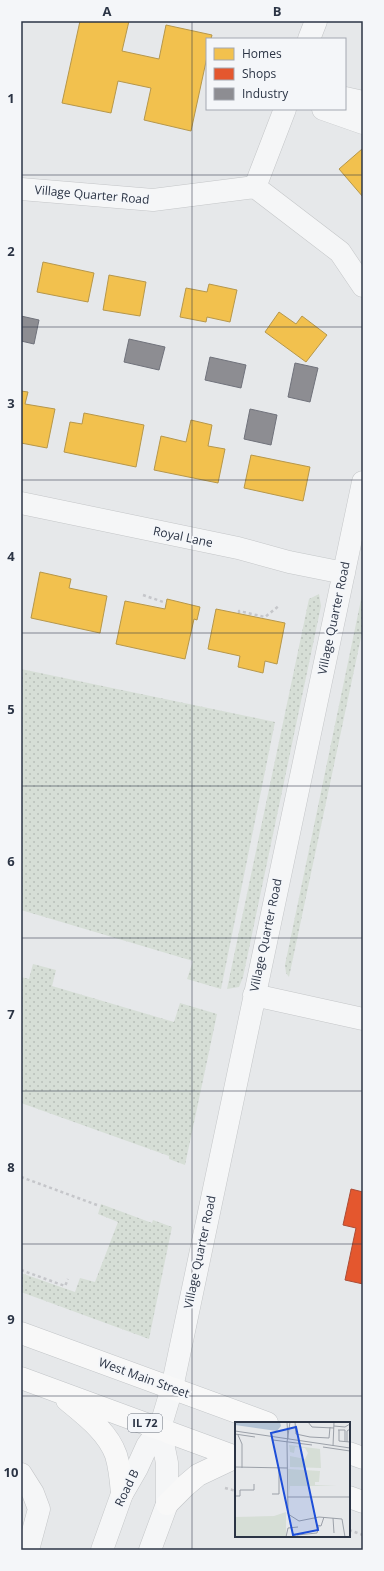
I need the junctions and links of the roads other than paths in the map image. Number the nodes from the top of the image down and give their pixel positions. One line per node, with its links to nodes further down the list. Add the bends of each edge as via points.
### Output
1 (316, 21): 2 (street)
2 (309, 38)
3 (346, 98): 4 (street)
4 (363, 102)
5 (285, 110): 8 (street)
6 (326, 110): 7 (street)
7 (363, 123)
8 (255, 187): 9 (street, Village Quarter Road, via 153,200); 10 (street, via 340,252)
9 (21, 189)
10 (363, 286)
11 (363, 482): 13 (street, Village Quarter Road)
12 (21, 503): 13 (street, Royal Lane)
13 (344, 573): 14 (street, Village Quarter Road)
14 (254, 995): 15 (street); 18 (street, Village Quarter Road)
15 (363, 1019)
16 (21, 1333): 18 (main road, West Main Street)
17 (21, 1378): 19 (main road, IL 72)
18 (172, 1388): 20 (main road, West Main Street); 21 (street, Road B)
19 (55, 1391): 21 (main road, IL 72); 27 (main road, via 104,1434 116,1454)
20 (264, 1422)
21 (160, 1428): 23 (main road, IL 72); 27 (street, Road B, via 147,1446); 30 (street, Road B, via 167,1462)
22 (350, 1453): 25 (main road)
23 (235, 1457)
24 (235, 1457): 30 (main road, via 198,1475)
25 (363, 1458)
26 (21, 1474): 31 (street, via 33,1493 38,1509)
27 (122, 1494): 32 (street, Road B)
28 (350, 1497): 29 (main road)
29 (363, 1502)
30 (167, 1504): 33 (street, Road B)
31 (28, 1550)
32 (102, 1550)
33 (150, 1550)

